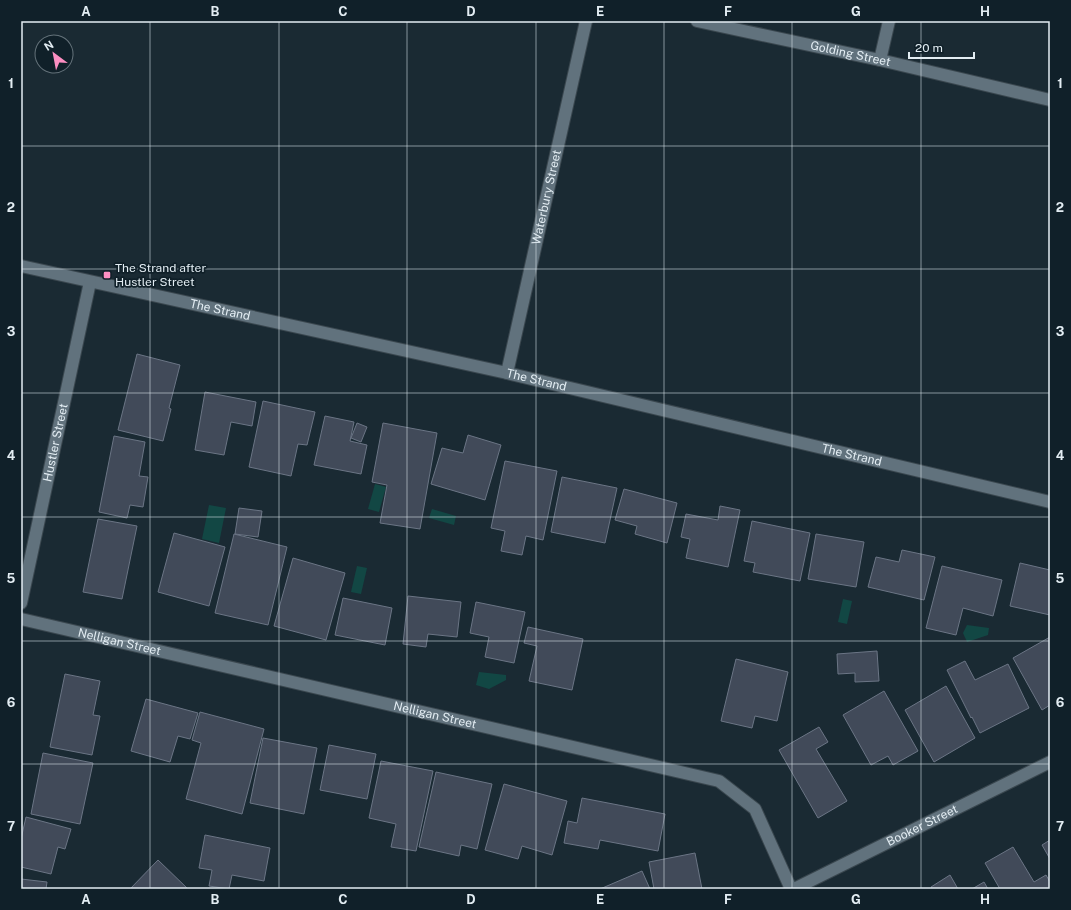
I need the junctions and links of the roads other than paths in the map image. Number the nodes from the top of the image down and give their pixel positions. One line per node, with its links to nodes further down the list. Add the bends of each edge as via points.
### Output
1 (586, 21): 8 (street, Waterbury Street)
2 (697, 21): 4 (street, Golding Street)
3 (889, 21): 4 (street)
4 (880, 60): 5 (street, Golding Street)
5 (1050, 100)
6 (21, 266): 7 (street, The Strand)
7 (90, 282): 8 (street, The Strand); 10 (street, Hustler Street)
8 (507, 373): 9 (street, The Strand)
9 (1050, 502)
10 (21, 603)
11 (21, 619): 13 (street, Nelligan Street, via 719,781 755,809)
12 (1050, 762): 13 (street, Booker Street)
13 (793, 889)

